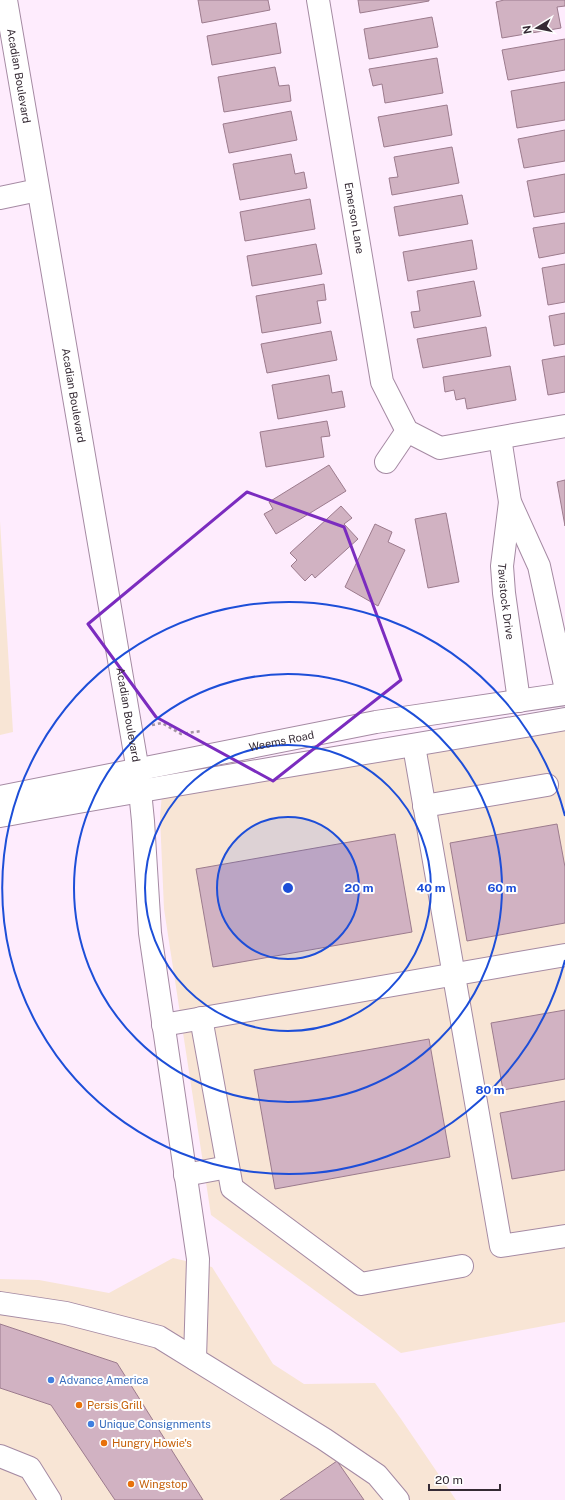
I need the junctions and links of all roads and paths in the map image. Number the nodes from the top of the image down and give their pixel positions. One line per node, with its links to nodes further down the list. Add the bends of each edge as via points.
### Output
1 (6, 0): 3 (street, Acadian Boulevard)
2 (318, 0): 6 (street, Emerson Lane, via 382,382)
3 (38, 190): 4 (street); 15 (street, Acadian Boulevard)
4 (0, 198)
5 (565, 426): 7 (street)
6 (407, 431): 7 (street, via 440,448); 8 (street)
7 (500, 438): 9 (street, Tavistock Drive)
8 (386, 462)
9 (510, 502): 10 (street, Tavistock Drive, via 540,566); 12 (street, Tavistock Drive, via 502,566)
10 (565, 685)
11 (565, 694): 12 (street, Weems Road)
12 (520, 701): 15 (street, Weems Road, via 376,722)
13 (565, 719): 14 (street, Weems Road)
14 (414, 746): 15 (street, Weems Road); 18 (street)
15 (139, 781): 17 (street, Weems Road); 19 (street, Weems Road); 23 (street, Acadian Boulevard, via 150,933)
16 (547, 784): 18 (street)
17 (0, 798)
18 (424, 806): 21 (street)
19 (0, 816)
20 (565, 955): 21 (street)
21 (453, 974): 22 (street); 26 (street, via 501,1246)
22 (201, 1018): 23 (street); 24 (street)
23 (164, 1025): 25 (street, Acadian Boulevard)
24 (228, 1167): 25 (street); 27 (street, via 232,1188 361,1284)
25 (185, 1175): 29 (street, Acadian Boulevard, via 198,1259)
26 (565, 1236)
27 (462, 1266)
28 (0, 1303): 29 (street, via 66,1313 159,1337)
29 (194, 1359): 32 (street, via 324,1439 377,1475)
30 (0, 1456): 31 (street, via 30,1468)
31 (50, 1500)
32 (398, 1500)

